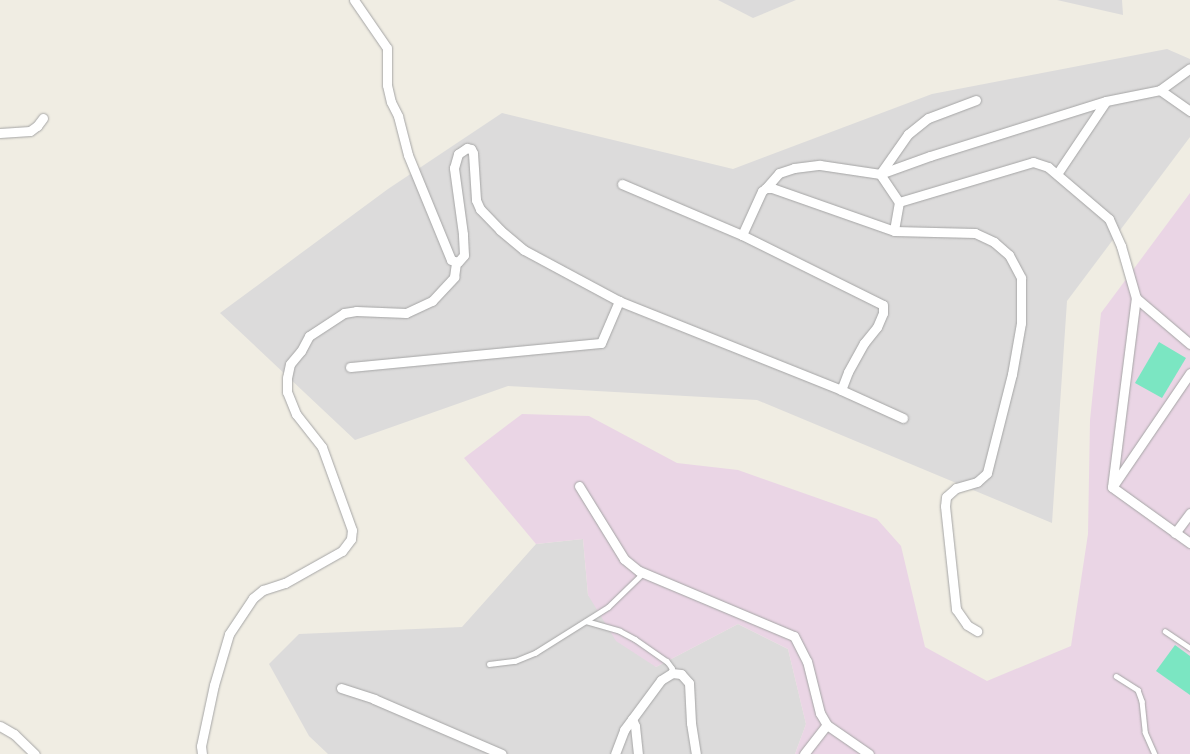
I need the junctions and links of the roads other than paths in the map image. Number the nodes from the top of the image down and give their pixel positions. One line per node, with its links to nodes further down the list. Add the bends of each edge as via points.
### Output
1 (354, 0): 16 (street, via 387,48 386,85 398,116 408,155 449,257)
2 (1190, 68): 3 (street)
3 (1160, 90): 5 (street); 6 (street)
4 (976, 100): 9 (street, via 928,118 908,134)
5 (1106, 101): 9 (street); 10 (street)
6 (1190, 111)
7 (43, 118): 8 (street, via 30,131)
8 (0, 133)
9 (880, 174): 12 (street, via 820,165 794,168 779,173); 13 (street)
10 (1057, 174): 13 (street, via 1048,167 1033,162); 17 (street, via 1109,219 1121,246)
11 (622, 184): 15 (street)
12 (766, 188): 14 (street); 15 (street, via 762,191)
13 (899, 202): 14 (street)
14 (894, 231): 31 (street, via 975,233 994,242 1009,255 1021,278 1021,323 1012,374 987,473 977,482 956,488 946,497 956,609)
15 (742, 235): 22 (street, via 883,305 877,327 851,366)
16 (456, 262): 18 (street, via 461,260 465,252 454,168 458,154 467,148 473,153 476,200 480,209 500,230 524,250); 42 (street, via 454,278 432,301 406,314 356,311 344,313 309,336 290,364 287,392 296,414 322,447 352,530 351,539 342,551 285,583 262,590 253,598 229,634 214,685 201,746)
17 (1136, 298): 19 (street); 25 (street)
18 (619, 301): 20 (street, via 601,343); 22 (street)
19 (1190, 344)
20 (350, 367)
21 (1190, 373): 25 (street)
22 (841, 390): 23 (street)
23 (902, 418)
24 (579, 486): 29 (street, via 624,559)
25 (1112, 487): 27 (street)
26 (1190, 513): 27 (street)
27 (1175, 533): 28 (street)
28 (1190, 543)
29 (643, 573): 30 (lane, via 608,607); 39 (street, via 794,636 807,660 820,713)
30 (586, 621): 34 (lane, via 526,657); 35 (lane, via 615,629 631,637 661,656 670,664)
31 (976, 631)
32 (1165, 631): 33 (lane)
33 (1190, 648)
34 (489, 664)
35 (672, 673): 38 (street, via 664,677); 46 (street, via 681,674 689,683)
36 (1116, 676): 49 (lane, via 1138,690 1142,701 1145,732)
37 (341, 688): 43 (street, via 374,699)
38 (632, 719): 44 (street, via 624,730); 45 (street, via 636,726)
39 (827, 725): 47 (street); 48 (street)
40 (0, 726): 41 (street, via 14,734)
41 (35, 754)
42 (202, 754)
43 (502, 754)
44 (615, 754)
45 (638, 754)
46 (696, 754)
47 (804, 754)
48 (869, 754)
49 (1155, 754)

